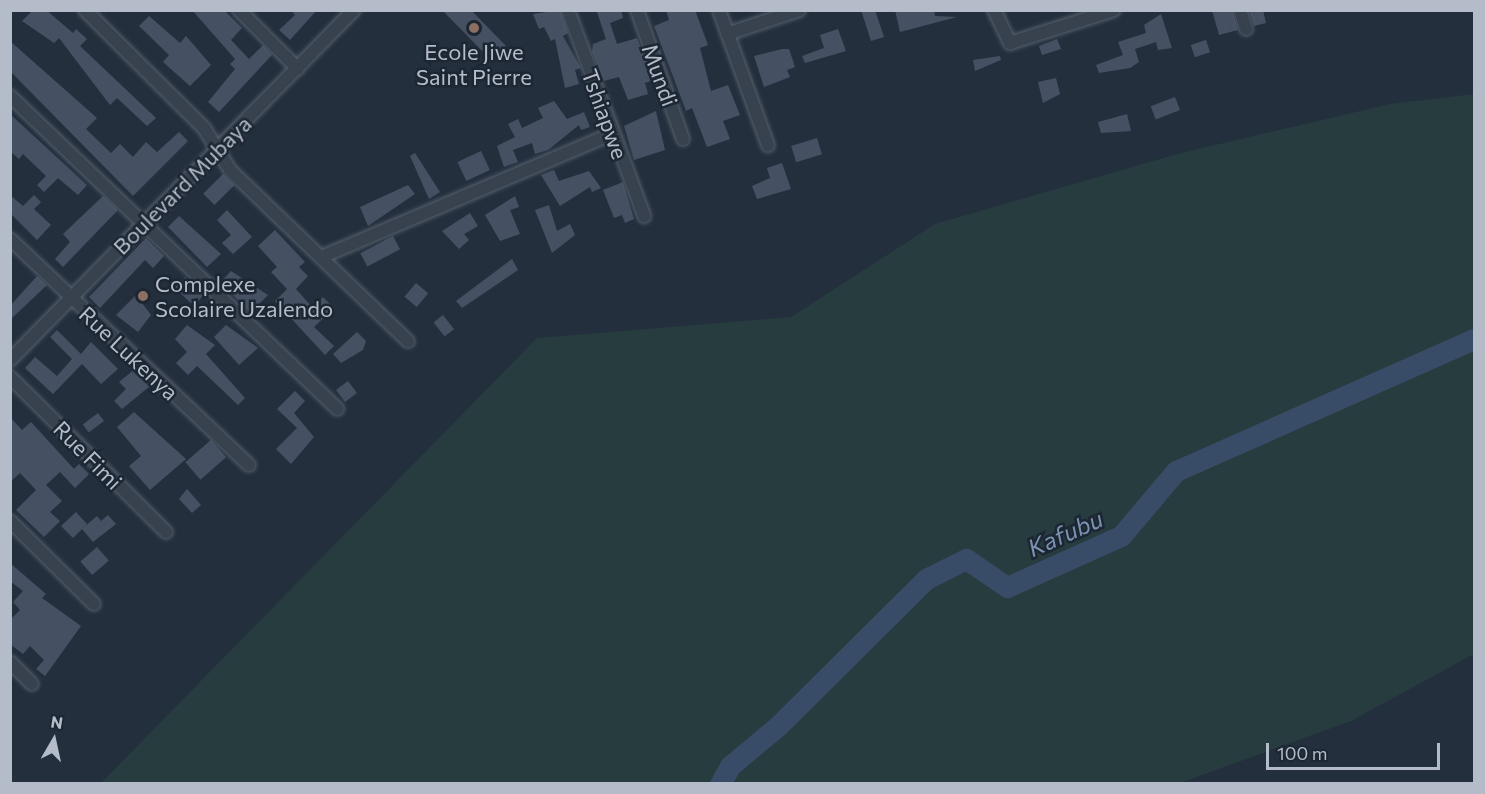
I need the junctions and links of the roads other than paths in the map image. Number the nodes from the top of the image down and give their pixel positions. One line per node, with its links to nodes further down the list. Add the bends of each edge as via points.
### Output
1 (85, 10): 18 (street)
2 (239, 10): 13 (street)
3 (354, 10): 13 (street, Boulevard Mubaya)
4 (568, 10): 15 (street, Tshiapwe)
5 (637, 10): 16 (street, Mundi)
6 (719, 10): 12 (street)
7 (799, 10): 12 (street)
8 (994, 10): 9 (street, via 1010,43)
9 (1114, 10)
10 (1240, 10): 11 (street)
11 (1246, 29)
12 (727, 34): 17 (street)
13 (298, 69): 18 (street, Boulevard Mubaya)
14 (10, 96): 20 (street)
15 (611, 134): 19 (street, Tshiapwe); 22 (street)
16 (683, 139)
17 (768, 145)
18 (218, 147): 20 (street, Boulevard Mubaya); 22 (street, via 230,170)
19 (644, 216)
20 (143, 225): 23 (street, Boulevard Mubaya); 27 (street)
21 (10, 239): 23 (street, Rue Lukenya)
22 (324, 256): 24 (street)
23 (69, 298): 25 (street, Boulevard Mubaya); 28 (street, Rue Lukenya)
24 (408, 341)
25 (10, 360)
26 (10, 377): 30 (street, Rue Fimi)
27 (338, 410)
28 (249, 465)
29 (10, 521): 31 (street)
30 (166, 532)
31 (94, 604)
32 (10, 662): 33 (street)
33 (32, 684)

